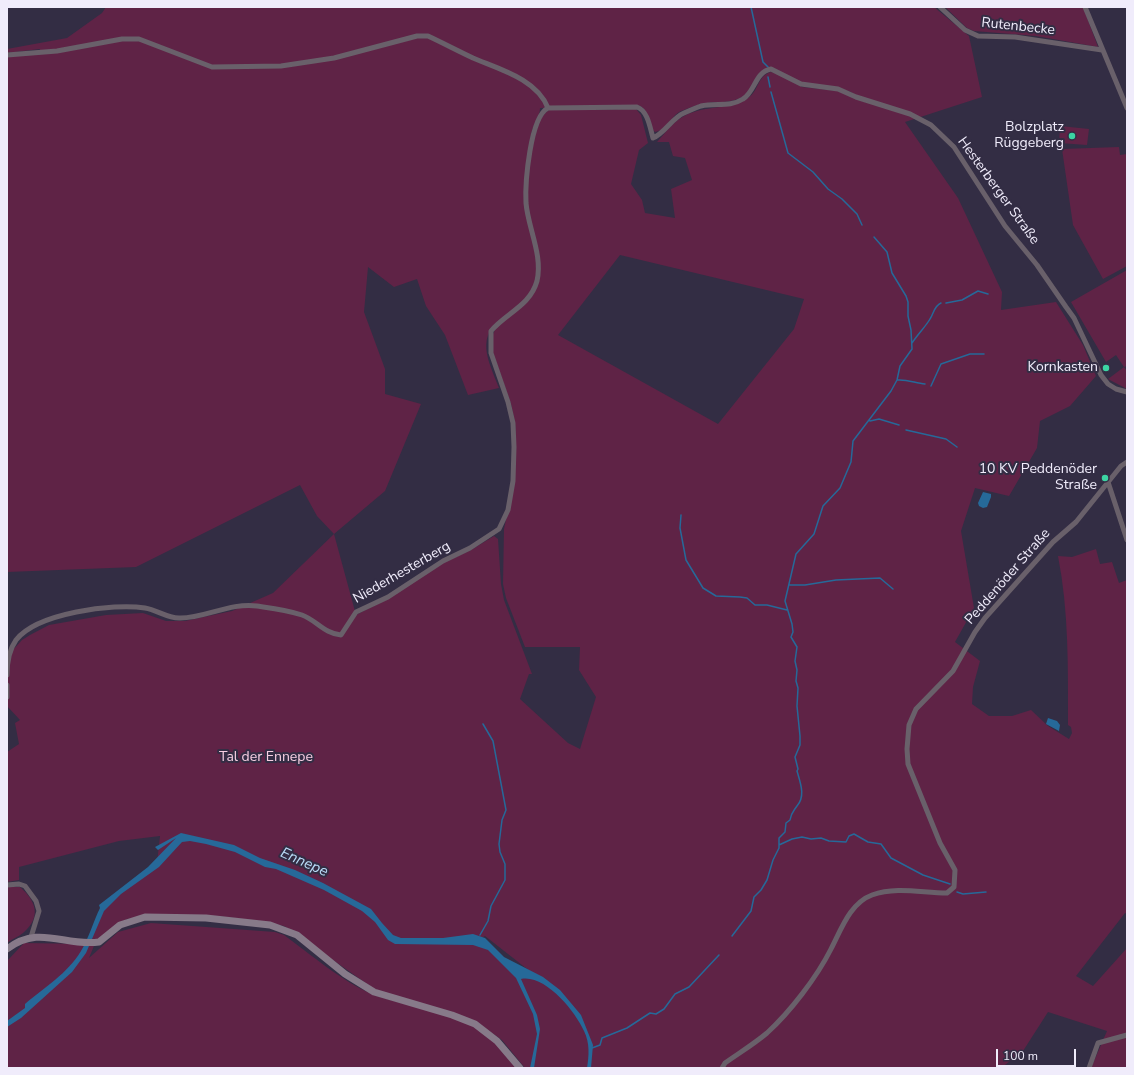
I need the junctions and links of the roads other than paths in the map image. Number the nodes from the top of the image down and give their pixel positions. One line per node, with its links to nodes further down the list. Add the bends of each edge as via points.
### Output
1 (940, 7): 3 (street, Rutenbecke, via 965,30 978,36 1015,37)
2 (1086, 7): 3 (street)
3 (1102, 50): 6 (street)
4 (7, 55): 5 (street, via 57,51 122,39 139,40 212,67 281,66 334,58 417,36 428,36 512,74 534,88 546,101)
5 (548, 108): 7 (street, Hesterberger Straße, via 637,107 646,115 653,138 681,114 702,106 723,105 742,100 748,95 759,76 771,69 801,84 838,89 931,124 954,147 1005,226 1058,294 1074,318 1101,375 1108,384); 11 (street, Niederhesterberg, via 544,110 533,132 526,202 535,248 537,280 532,295 491,331 490,346 513,423 514,447 513,482 508,510 499,528 388,597 356,612 342,635 334,635 302,615 255,606 236,607 181,618 168,617 146,608 107,608 53,618 23,634 12,647)
6 (1127, 108)
7 (1127, 392)
8 (1127, 462): 9 (street, Peddenöder Straße)
9 (1108, 482): 10 (street); 19 (street, Peddenöder Straße, via 1076,522 1053,542 986,618 953,671 916,710 909,725 908,764 940,843 955,870 954,887 947,894 885,891 863,900 849,914 822,968 778,1021 766,1034)
10 (1127, 540)
11 (7, 675)
12 (7, 685): 13 (street)
13 (7, 697)
14 (7, 886): 15 (street, via 25,886 36,901 39,911)
15 (31, 937): 16 (street); 18 (street, via 46,936 93,942 101,940 120,924 145,917 206,918 270,925 297,935 345,974 374,992 475,1024 497,1041)
16 (7, 949)
17 (1127, 1035): 20 (street, via 1098,1043)
18 (520, 1068)
19 (722, 1068)
20 (1088, 1068)

